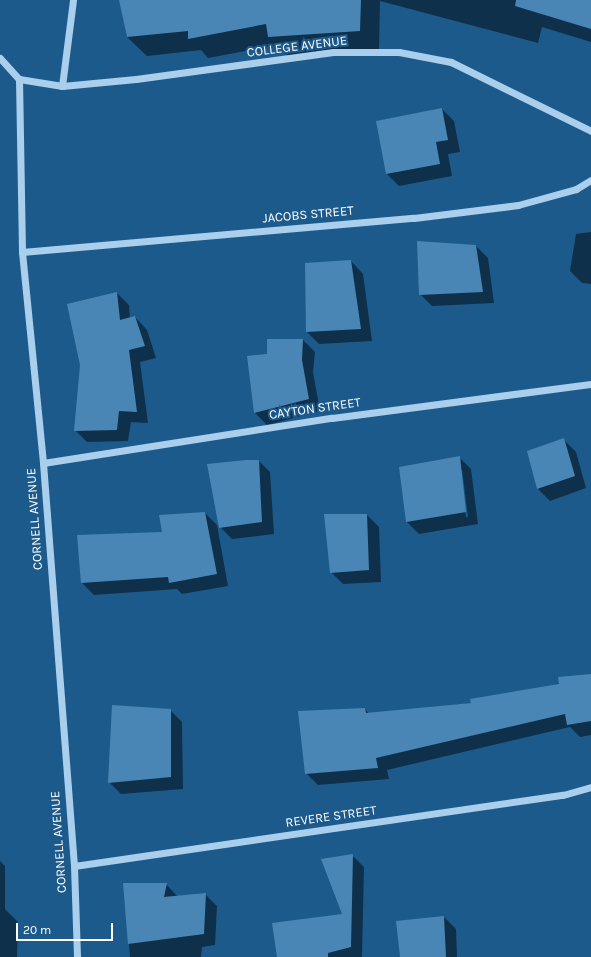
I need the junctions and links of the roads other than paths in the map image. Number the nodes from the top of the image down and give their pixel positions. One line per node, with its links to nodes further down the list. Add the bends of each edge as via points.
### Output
1 (73, 0): 4 (street)
2 (0, 58): 3 (street)
3 (19, 79): 4 (street, COLLEGE AVENUE); 7 (street, CORNELL AVENUE)
4 (62, 86): 5 (street, COLLEGE AVENUE, via 136,79 333,52 399,52 451,62)
5 (591, 132)
6 (591, 180): 7 (street, JACOBS STREET, via 576,189 503,207 414,218)
7 (22, 252): 9 (street, CORNELL AVENUE)
8 (591, 384): 9 (street, CAYTON STREET, via 332,418)
9 (43, 463): 11 (street, CORNELL AVENUE)
10 (591, 787): 11 (street, REVERE STREET, via 563,795)
11 (74, 866): 12 (street, CORNELL AVENUE)
12 (77, 957)

